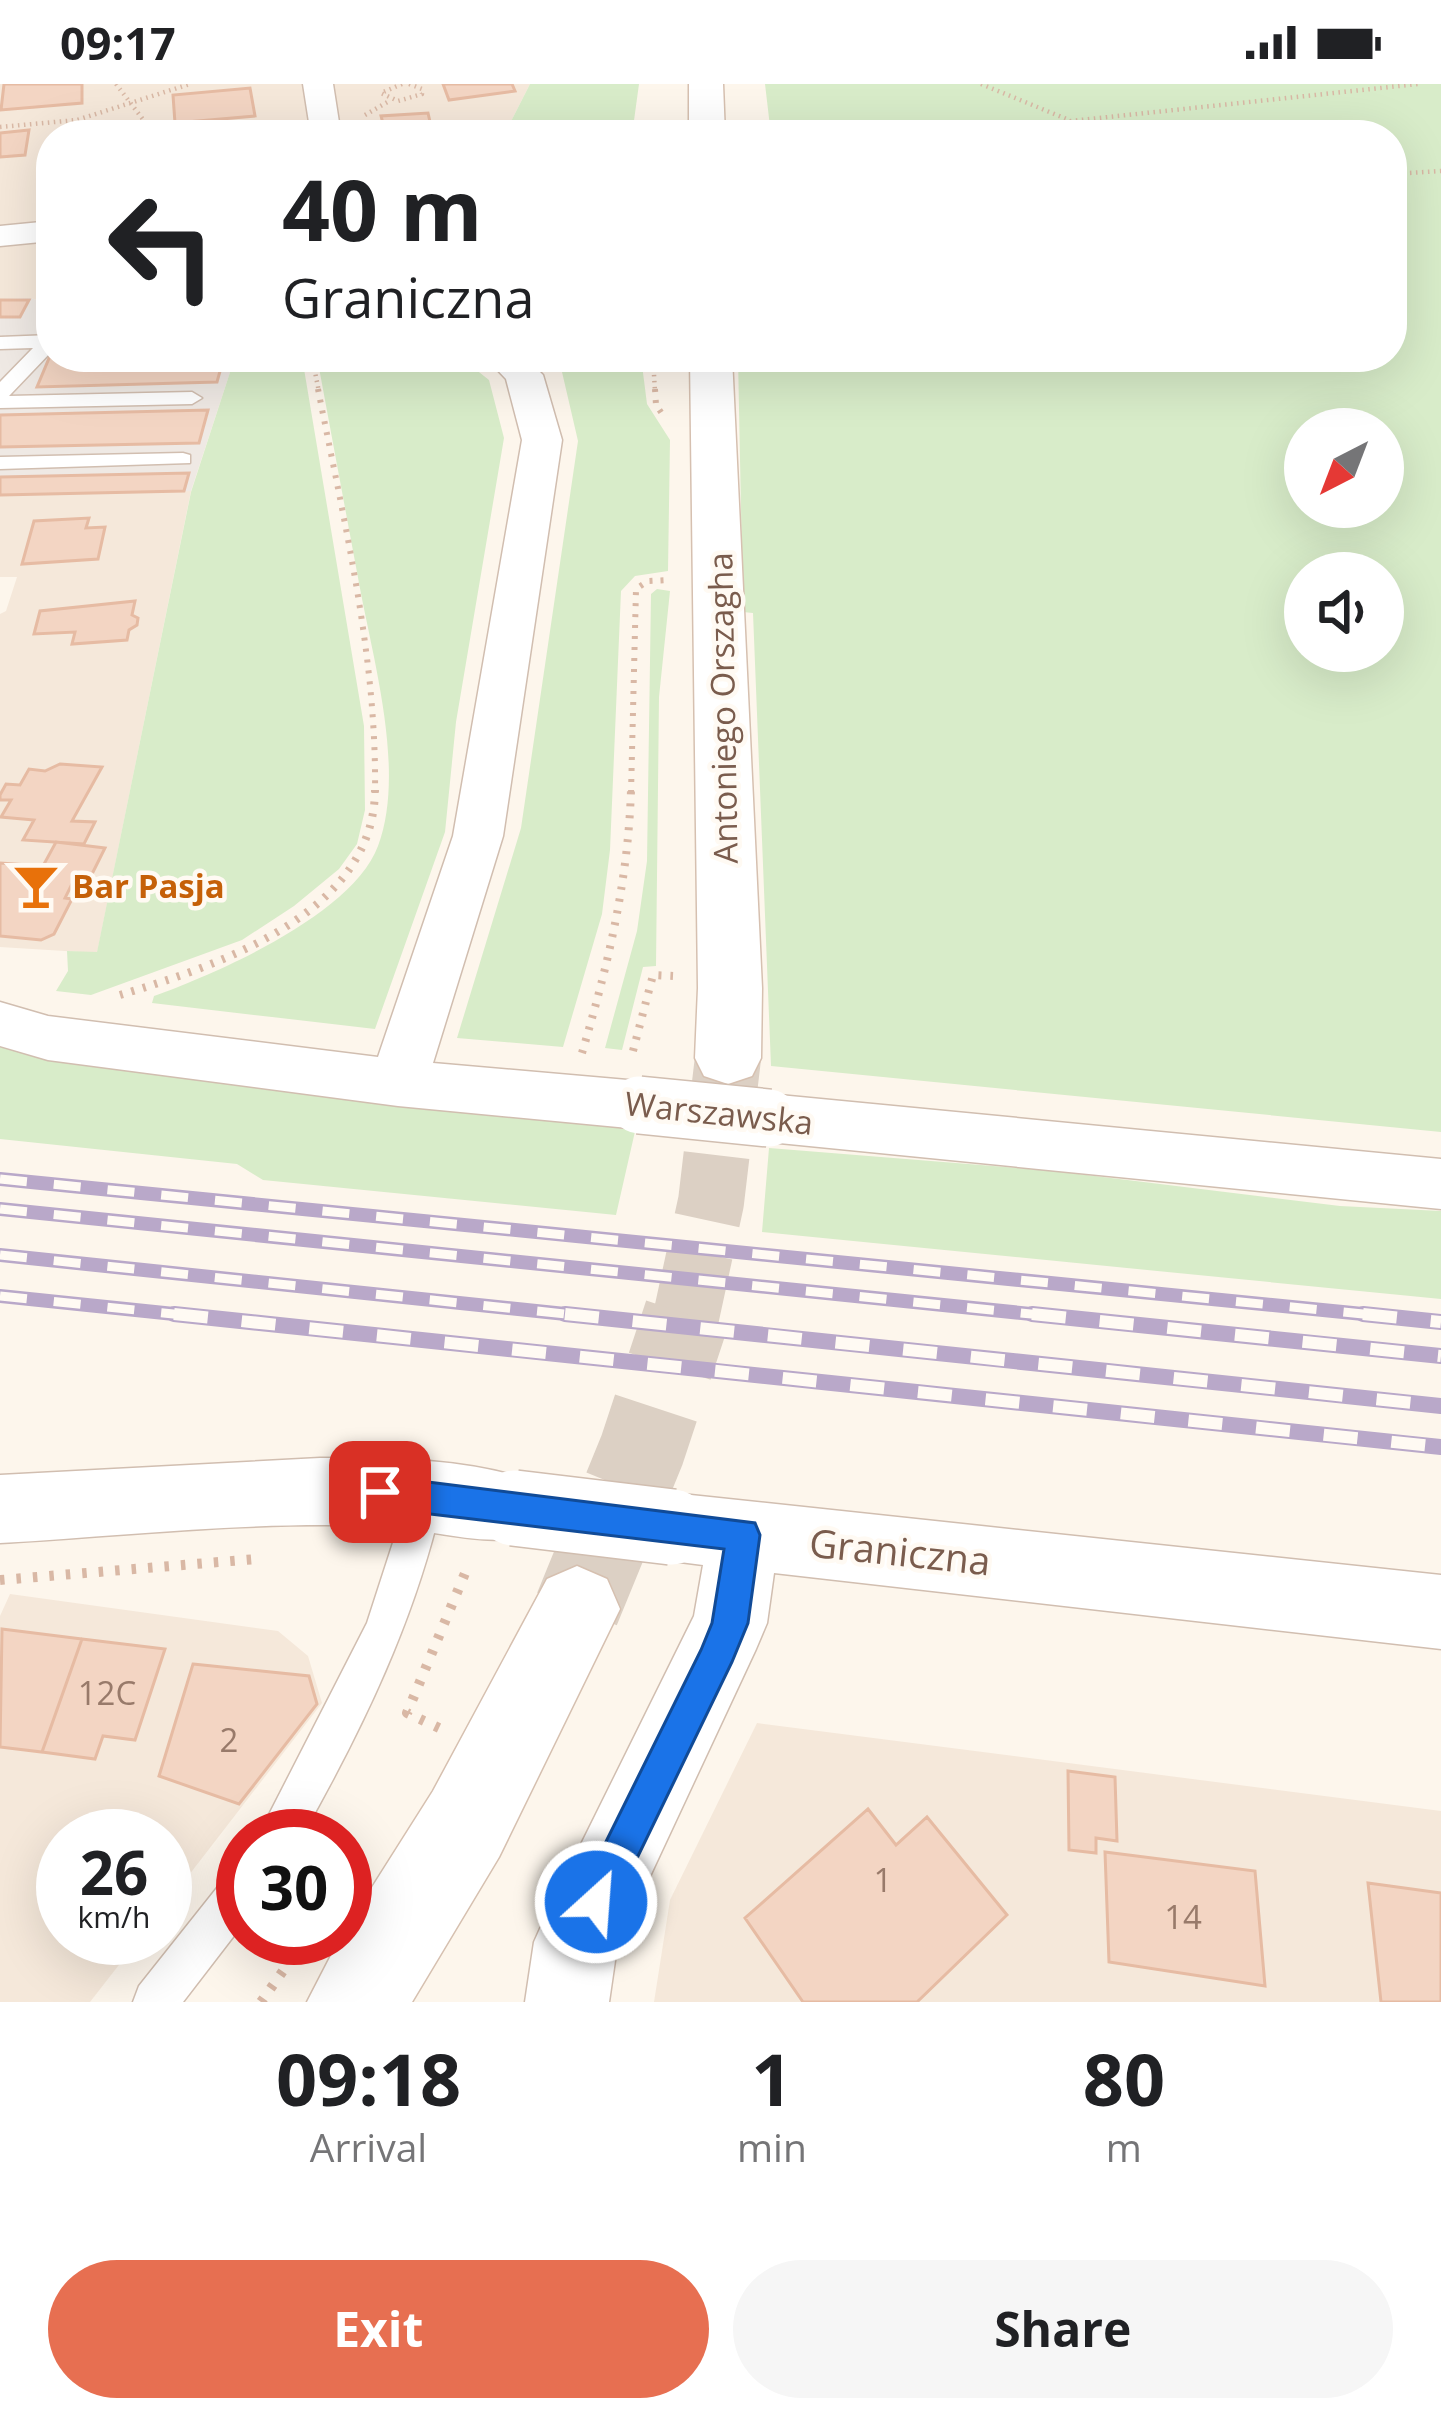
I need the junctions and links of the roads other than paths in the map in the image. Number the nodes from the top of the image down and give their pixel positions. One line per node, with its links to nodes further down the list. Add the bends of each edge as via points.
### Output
1 (318, 84): 3 (street)
2 (706, 84): 4 (street)
3 (324, 120)
4 (707, 120)
5 (36, 232): 6 (street)
6 (0, 236)
7 (36, 342): 8 (lane)
8 (0, 343)
9 (36, 358): 12 (lane)
10 (520, 372): 18 (street, via 542,440 478,836)
11 (711, 372): 17 (street, Antoniego Orszagha)
12 (0, 398): 13 (lane)
13 (192, 398)
14 (183, 459): 15 (lane)
15 (0, 463)
16 (0, 1024): 18 (street, Warszawska, via 48,1038)
17 (728, 1058)
18 (398, 1083): 19 (street, Warszawska, bridge, via 634,1088 769,1118)
19 (1441, 1184)
20 (424, 1497): 21 (street, Graniczna, via 320,1492); 22 (street, Graniczna, bridge, via 494,1530); 25 (lane, via 396,1606)
21 (0, 1509)
22 (708, 1531): 24 (street, Graniczna); 29 (street, via 730,1623 576,1942)
23 (577, 1609): 28 (street, via 466,1824)
24 (1441, 1612)
25 (295, 1809)
26 (216, 1923): 27 (lane)
27 (155, 2002)
28 (356, 2002)
29 (567, 2002)

